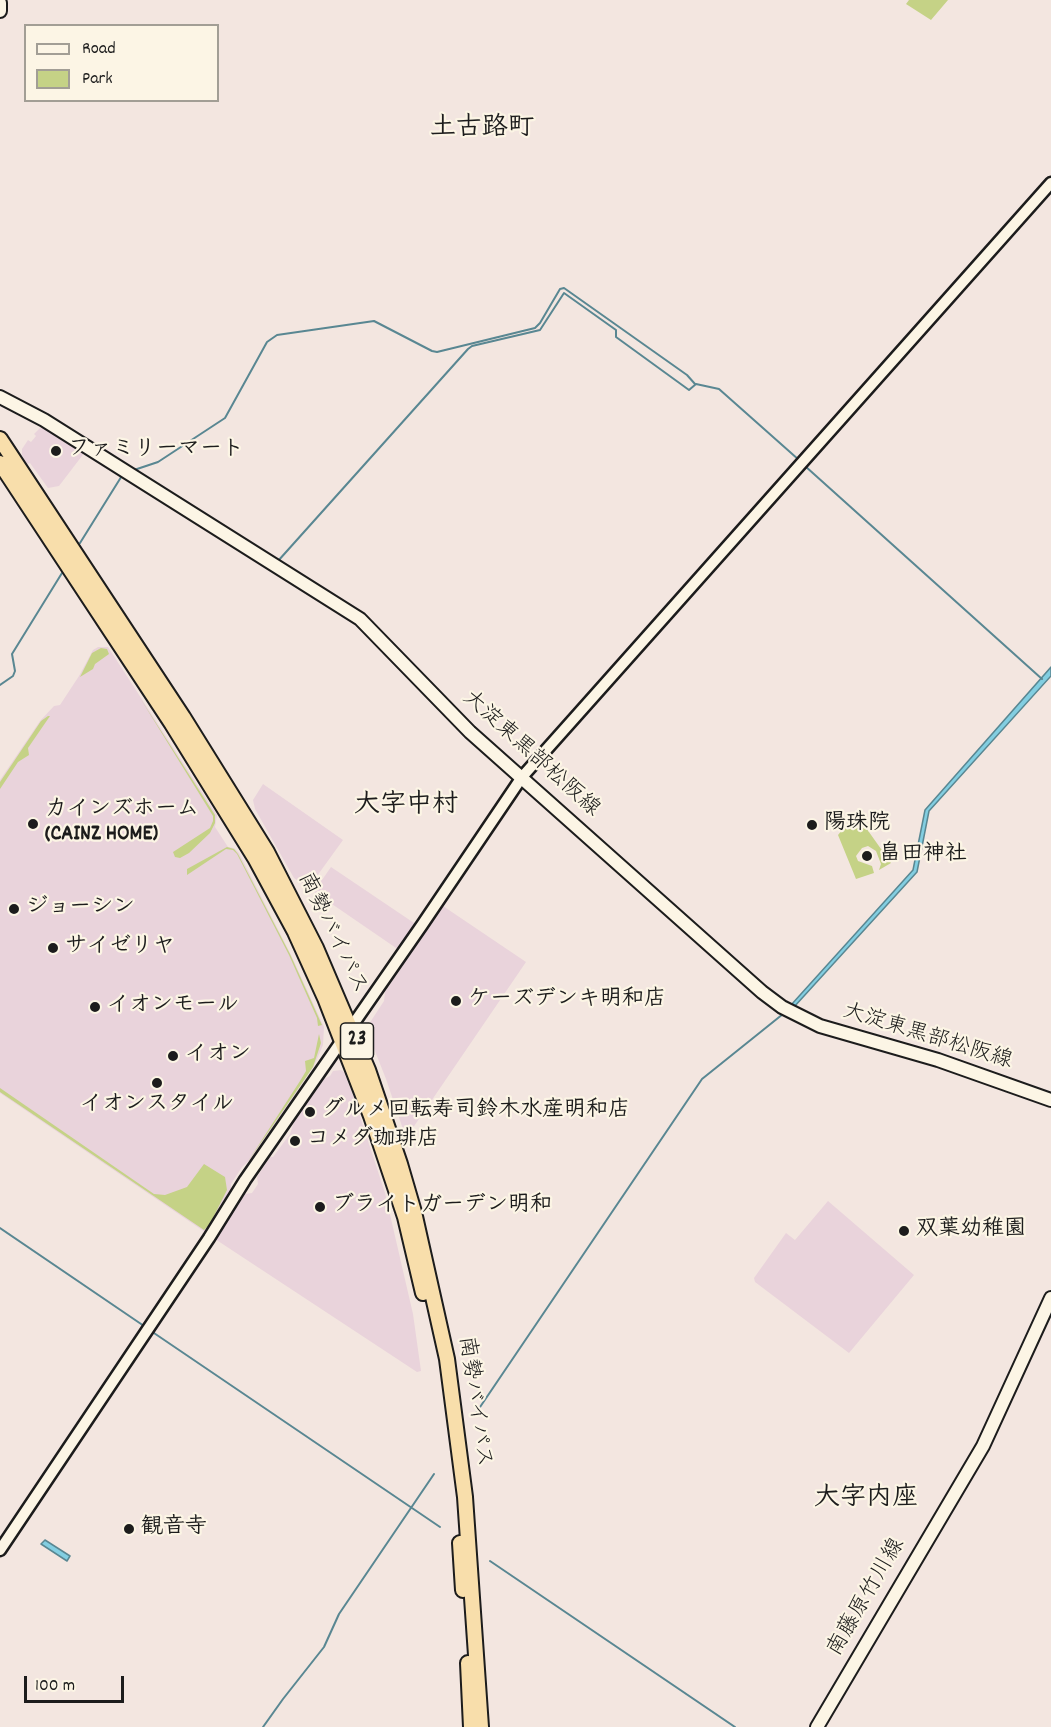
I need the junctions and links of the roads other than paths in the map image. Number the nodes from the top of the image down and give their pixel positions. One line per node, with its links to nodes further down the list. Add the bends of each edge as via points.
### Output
1 (0, 3): 2 (main road)
2 (0, 11)
3 (1051, 183): 7 (street)
4 (0, 397): 7 (main road, 大淀東黒部松阪線, via 44,420 360,619 470,732)
5 (0, 439): 8 (highway, 南勢バイパス / 23, via 239,804 297,909)
6 (0, 464): 9 (highway, 南勢バイパス / 23, via 230,816 295,932)
7 (522, 777): 8 (street); 10 (main road, 大淀東黒部松阪線, via 782,1007 820,1026 938,1060)
8 (351, 1027): 9 (street); 14 (highway, 南勢バイパス / 23, via 400,1164 447,1359 465,1497)
9 (342, 1040): 12 (street, via 244,1180); 13 (highway, 南勢バイパス / 23, via 405,1217 438,1361 458,1514)
10 (1051, 1100)
11 (1051, 1298): 15 (main road, 南藤原竹川線, via 983,1446)
12 (0, 1550)
13 (471, 1727)
14 (481, 1727)
15 (817, 1727)

